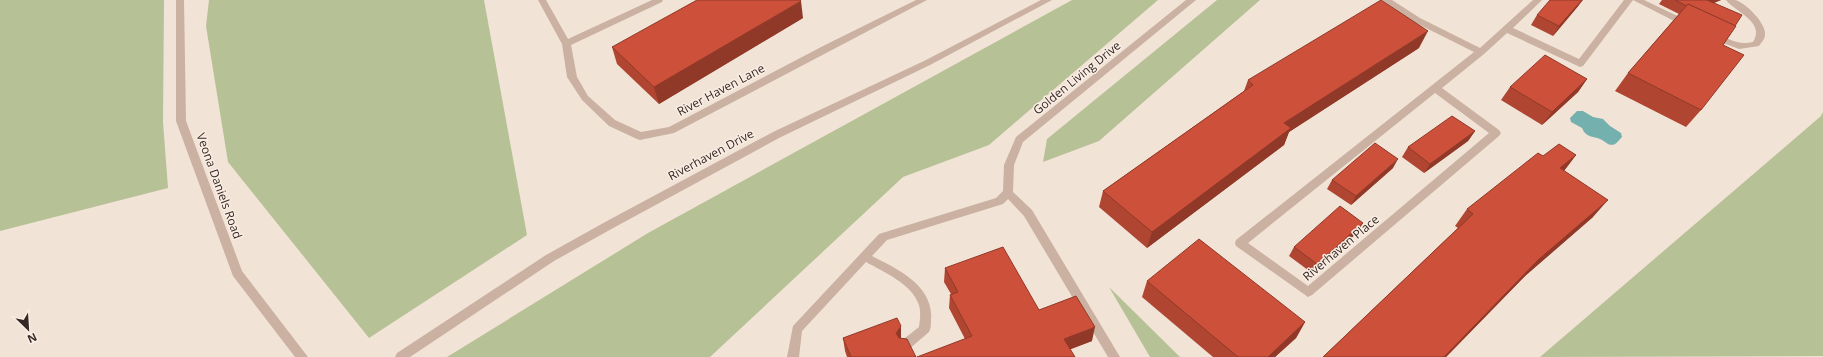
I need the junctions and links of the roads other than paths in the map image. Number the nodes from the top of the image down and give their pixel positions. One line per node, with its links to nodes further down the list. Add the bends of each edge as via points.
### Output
1 (180, 0): 21 (street, Veona Daniels Road, via 181,121 237,273)
2 (542, 0): 15 (street, River Haven Lane)
3 (659, 0): 15 (street)
4 (923, 0): 15 (street, River Haven Lane, via 671,130 640,136 612,123 585,98 572,77)
5 (1048, 0): 22 (street, Riverhaven Drive, via 927,63 776,135 597,232 550,258)
6 (1192, 0): 18 (street, Golden Living Drive, via 1019,140 1009,165)
7 (1386, 0): 16 (street, via 1417,20)
8 (1538, 0): 13 (street, Riverhaven Place)
9 (1629, 0): 13 (street, via 1580,64)
10 (1636, 0): 12 (street)
11 (1730, 0): 14 (street, via 1748,12 1760,26 1761,34 1756,44 1746,47 1735,46)
12 (1693, 26)
13 (1507, 29): 16 (street, Riverhaven Place)
14 (1707, 33)
15 (566, 44)
16 (1481, 52): 17 (street, Riverhaven Place)
17 (1436, 89): 17 (street, Riverhaven Place, via 1381,132 1240,243 1308,292 1496,133)
18 (1008, 193): 19 (street, via 999,201 883,237); 24 (street, via 1028,213)
19 (865, 257): 20 (street, via 899,275 921,297 926,312 925,329); 23 (street, via 797,329)
20 (904, 346)
21 (302, 357)
22 (401, 357)
23 (793, 357)
24 (1114, 357)

